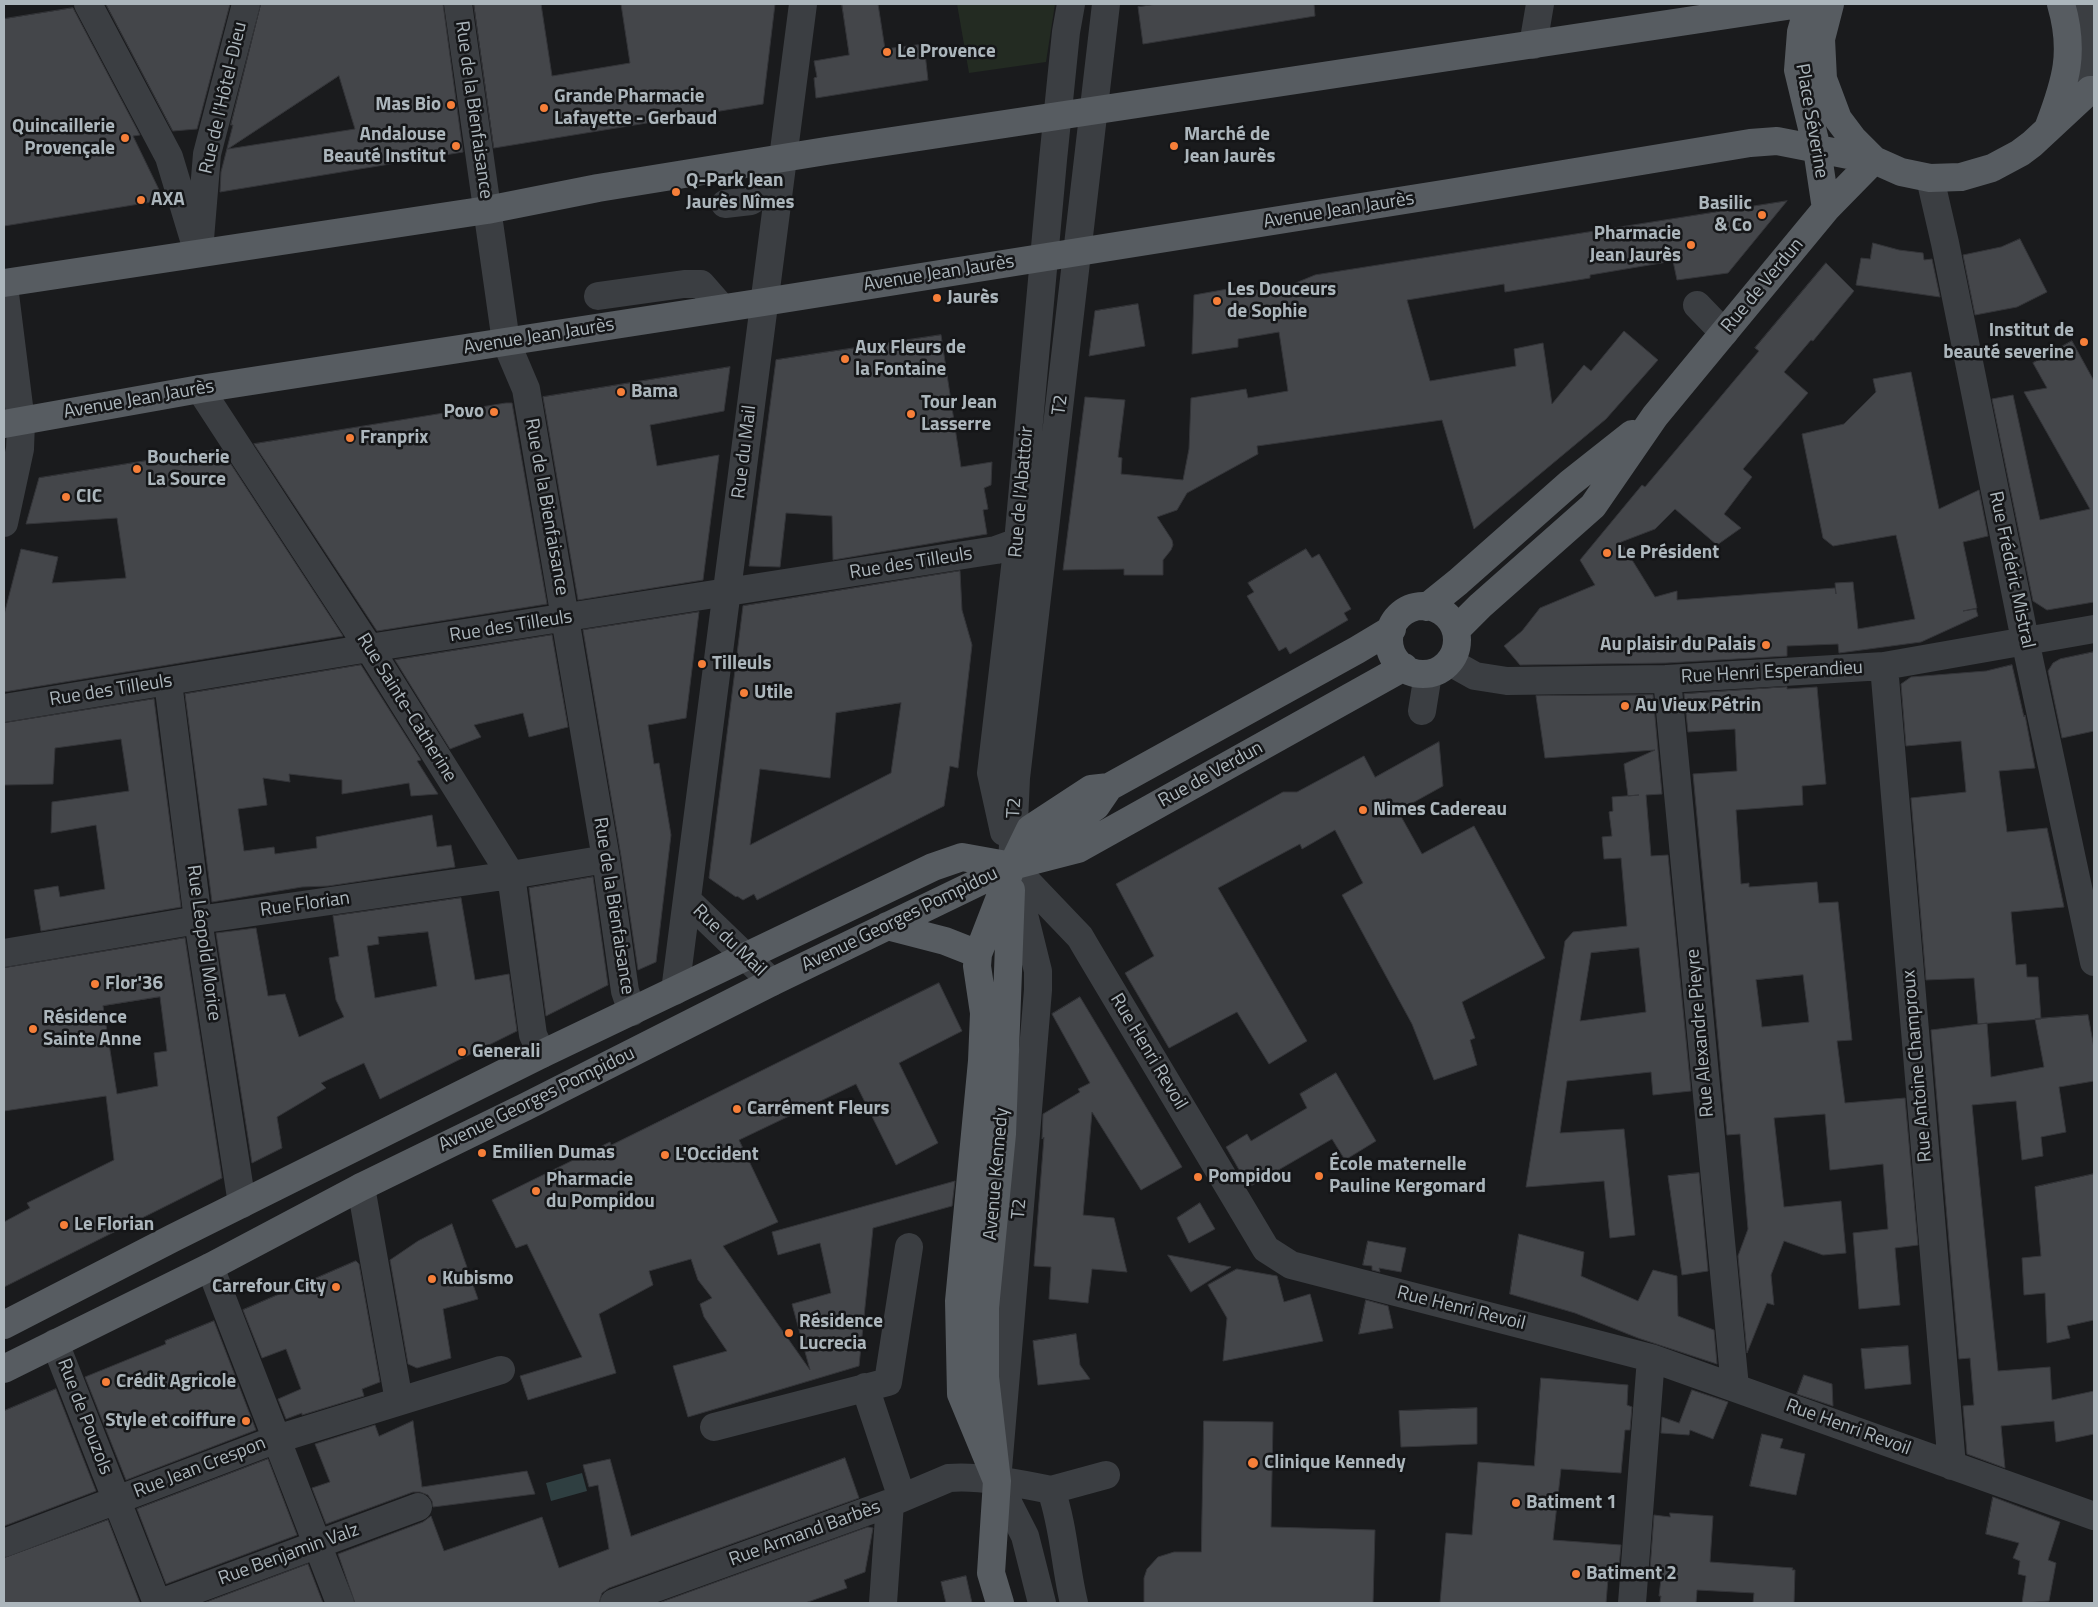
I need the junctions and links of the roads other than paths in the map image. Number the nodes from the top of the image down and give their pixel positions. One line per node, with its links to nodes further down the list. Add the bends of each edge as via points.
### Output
1 (88, 4): 21 (street)
2 (246, 4): 20 (street, Rue de l'Hôtel-Dieu)
3 (458, 4): 27 (street, Rue de la Bienfaisance)
4 (803, 4): 23 (street, Rue du Mail)
5 (1071, 4): 17 (street, Rue de l'Abattoir)
6 (1106, 4): 16 (street, T2)
7 (1540, 4): 14 (street)
8 (1800, 4): 14 (main road)
9 (1809, 4): 19 (main road, Place Séverine, via 1801,32 1798,70)
10 (1830, 4): 22 (main road, via 1821,39 1823,78 1838,119)
11 (2061, 4): 18 (main road, via 2068,37 2067,70)
12 (2088, 4): 13 (street)
13 (2094, 44): 15 (street)
14 (1533, 45): 16 (main road)
15 (2092, 90): 18 (main road)
16 (1094, 110): 17 (main road); 28 (street, T2)
17 (1058, 116): 23 (main road); 30 (street, Rue de l'Abattoir)
18 (2047, 130): 24 (main road, via 2032,144 1992,168 1961,177)
19 (1817, 149): 22 (main road, Avenue Jean Jaurès); 26 (main road, Place Séverine); 28 (main road, Avenue Jean Jaurès, via 1777,140 1750,143)
20 (207, 154): 21 (street); 29 (street, Rue de l'Hôtel-Dieu)
21 (169, 157): 29 (street)
22 (1874, 160): 24 (main road, via 1901,172); 26 (main road, Rue de Verdun)
23 (781, 170): 25 (street, via 751,201); 27 (main road, via 598,188); 33 (street, Rue du Mail)
24 (1930, 178): 49 (street, Rue Frédéric Mistral)
25 (725, 204)
26 (1826, 209): 36 (main road, Rue de Verdun)
27 (487, 210): 29 (main road); 37 (street, Rue de la Bienfaisance)
28 (1078, 252): 30 (main road, Avenue Jean Jaurès); 58 (street, T2, via 1016,778)
29 (198, 253): 31 (main road)
30 (1044, 258): 33 (main road, Avenue Jean Jaurès); 42 (street, Rue de l'Abattoir)
31 (4, 285): 40 (street)
32 (598, 296): 35 (street, via 701,284)
33 (764, 302): 35 (main road, Avenue Jean Jaurès); 43 (street, Rue du Mail)
34 (1697, 305): 36 (street)
35 (722, 308): 37 (main road, Avenue Jean Jaurès)
36 (1724, 333): 39 (main road, Rue de Verdun)
37 (506, 342): 38 (main road, Avenue Jean Jaurès); 45 (street, Rue de la Bienfaisance, via 526,389)
38 (200, 389): 40 (main road, Avenue Jean Jaurès); 50 (street, Rue Sainte-Catherine)
39 (1655, 416): 44 (main road, Rue de Verdun); 48 (main road, Rue de Verdun, via 1593,506)
40 (12, 423): 41 (street, via 20,449)
41 (4, 523)
42 (1018, 542): 43 (street, Rue des Tilleuls, via 996,550); 58 (street, Rue de l'Abattoir, via 991,773)
43 (726, 593): 45 (street, Rue des Tilleuls); 60 (street, Rue du Mail)
44 (1427, 607): 46 (main road, Rue de Verdun, via 1404,612); 48 (main road, via 1444,613)
45 (565, 619): 50 (street, Rue des Tilleuls); 57 (street, Rue de la Bienfaisance)
46 (1392, 629): 52 (main road, via 1391,649 1395,659); 58 (main road, Rue de Verdun, via 1109,787 1096,806)
47 (2094, 629): 49 (street, Rue Henri Esperandieu)
48 (1456, 630): 52 (main road, via 1455,652)
49 (2025, 640): 51 (street, Rue Henri Esperandieu); 66 (street, Rue Frédéric Mistral)
50 (370, 648): 54 (street, Rue des Tilleuls); 59 (street, Rue Sainte-Catherine)
51 (1884, 666): 53 (street, Rue Henri Esperandieu); 85 (street, Rue Antoine Champroux)
52 (1427, 668): 53 (street, Rue Henri Esperandieu, via 1507,680); 56 (street); 58 (main road, Rue de Verdun, via 1078,849)
53 (1667, 679): 81 (street, Rue Alexandre Pieyre)
54 (168, 682): 55 (street, Rue des Tilleuls); 61 (street, Rue Léopold Morice)
55 (4, 708)
56 (1422, 710)
57 (606, 860): 59 (street, Rue Florian); 69 (street, Rue de la Bienfaisance, via 625,991)
58 (1012, 866): 62 (main road, Avenue Georges Pompidou); 64 (main road); 65 (main road, Avenue Georges Pompidou, via 962,857 934,867); 77 (street, Rue Henri Revoil, via 1080,937 1266,1249 1291,1265); 87 (main road, Avenue Kennedy, via 1002,1134 986,1308 985,1377)
59 (511, 875): 61 (street, Rue Florian); 70 (street, Rue Sainte-Catherine, via 533,1035)
60 (687, 900): 65 (street, Rue du Mail); 68 (street, Rue du Mail)
61 (198, 920): 63 (street, Rue Florian); 72 (street, Rue Léopold Morice)
62 (887, 926): 64 (main road, via 945,941); 67 (main road, Avenue Georges Pompidou)
63 (4, 953)
64 (978, 954): 87 (main road, Avenue Kennedy, via 984,1013 959,1301 961,1394)
65 (745, 956): 67 (street, Rue du Mail); 68 (main road, Avenue Georges Pompidou)
66 (2094, 962)
67 (772, 982): 71 (main road, Avenue Georges Pompidou)
68 (675, 991): 69 (main road, Avenue Georges Pompidou)
69 (632, 1012): 70 (main road, Avenue Georges Pompidou)
70 (542, 1054): 72 (main road, Avenue Georges Pompidou)
71 (361, 1187): 74 (main road, Avenue Georges Pompidou); 82 (street)
72 (242, 1204): 75 (main road, Avenue Georges Pompidou)
73 (909, 1247): 80 (street, via 888,1382)
74 (210, 1267): 76 (main road, Avenue Georges Pompidou); 84 (street)
75 (4, 1326)
76 (55, 1343): 78 (main road, Avenue Georges Pompidou); 89 (street, Rue de Pouzols)
77 (1651, 1358): 81 (street, Rue Henri Revoil); 102 (street)
78 (4, 1370)
79 (501, 1370): 82 (street, Rue Jean Crespon)
80 (865, 1387): 83 (street); 90 (street)
81 (1735, 1387): 85 (street, Rue Henri Revoil)
82 (399, 1401): 84 (street, Rue Jean Crespon)
83 (714, 1427)
84 (277, 1439): 89 (street, Rue Jean Crespon); 94 (street)
85 (1952, 1466): 92 (street, Rue Henri Revoil)
86 (1106, 1475): 88 (street)
87 (998, 1481): 88 (street, Rue Armand Barbès); 90 (street, Rue Armand Barbès, via 949,1478); 99 (main road, Avenue Kennedy, via 991,1573); 100 (street, via 1025,1536)
88 (1052, 1490): 101 (street, via 1059,1511)
89 (116, 1499): 93 (street, Rue Jean Crespon); 95 (street, Rue de Pouzols)
90 (896, 1501): 97 (street, Rue Armand Barbès); 98 (street)
91 (418, 1507): 94 (street, Rue Benjamin Valz)
92 (2094, 1516)
93 (4, 1543)
94 (318, 1544): 95 (street, Rue Benjamin Valz); 96 (street)
95 (158, 1603)
96 (340, 1603)
97 (615, 1603)
98 (883, 1603)
99 (1000, 1603)
100 (1042, 1603)
101 (1074, 1603)
102 (1632, 1603)

